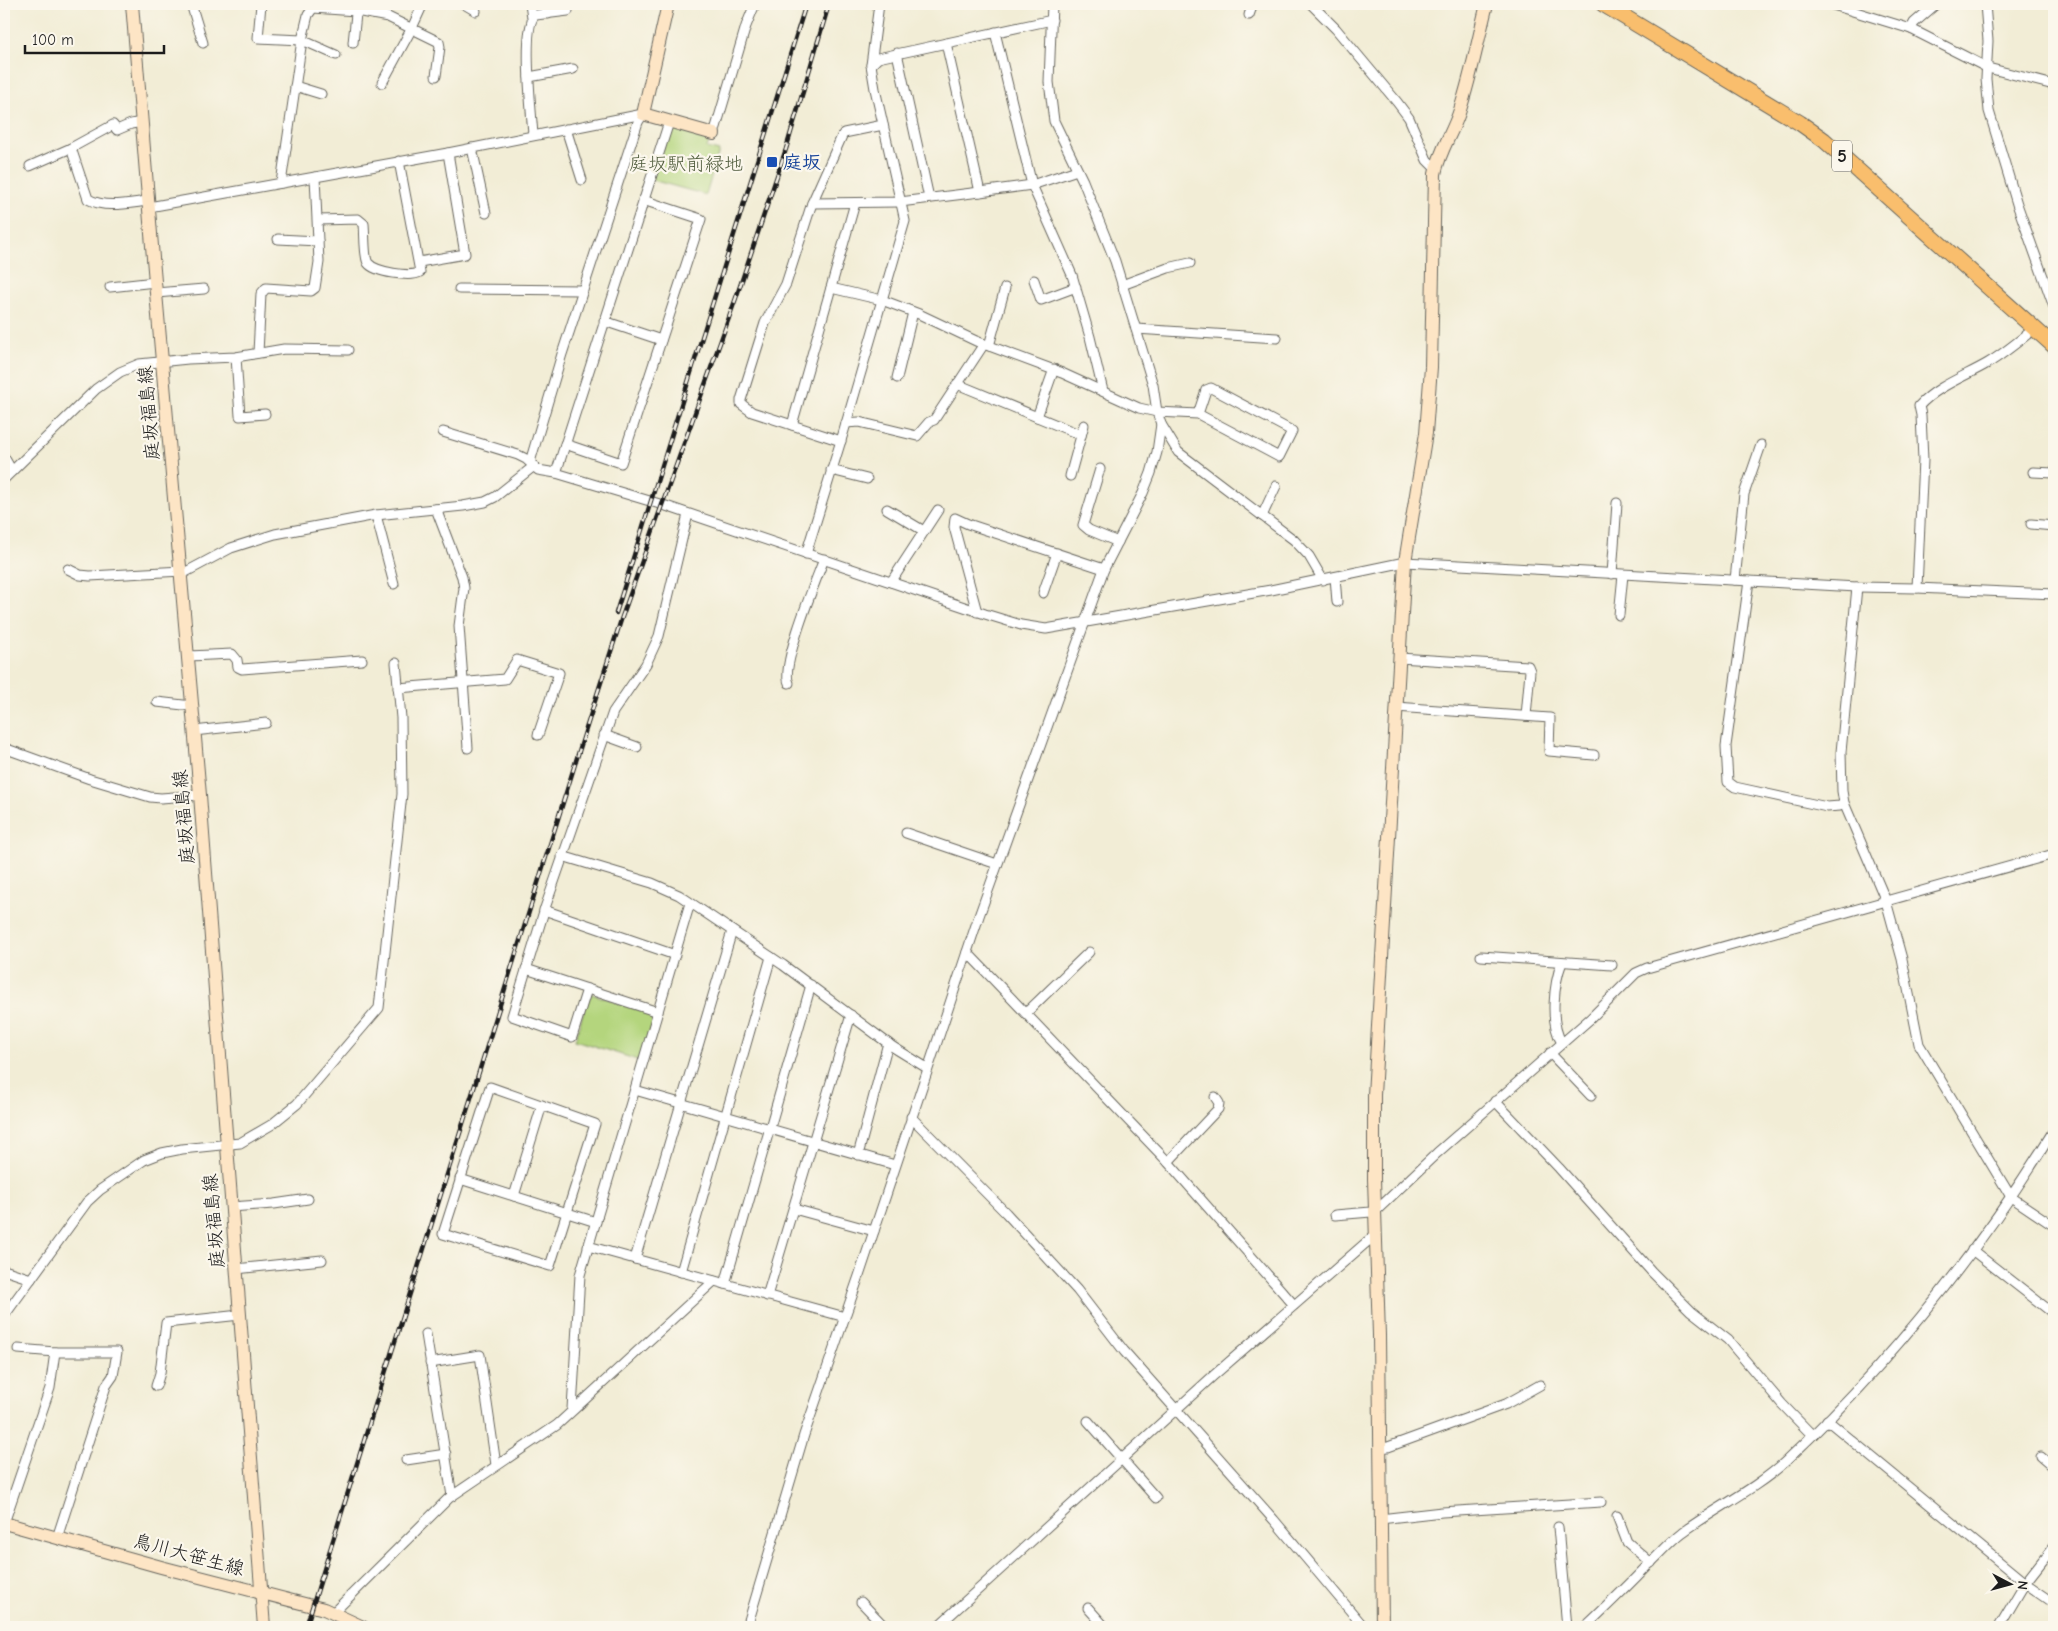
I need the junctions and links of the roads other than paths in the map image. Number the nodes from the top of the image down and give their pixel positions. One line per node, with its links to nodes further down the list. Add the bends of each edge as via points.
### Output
1 (132, 4): 46 (street, 庭坂福島線)
2 (191, 4): 31 (street)
3 (262, 4): 30 (street, via 258,38)
4 (423, 4): 27 (street)
5 (464, 4): 21 (street)
6 (530, 4): 25 (street)
7 (547, 4): 23 (street)
8 (668, 4): 45 (street)
9 (755, 4): 50 (street)
10 (879, 4): 36 (street)
11 (1052, 4): 26 (street)
12 (1253, 4): 24 (street)
13 (1311, 4): 57 (street, via 1398,102 1409,118 1427,160)
14 (1487, 4): 57 (street, via 1459,116)
15 (1603, 4): 90 (main road, 5, via 1824,140)
16 (1830, 4): 28 (street)
17 (1936, 4): 28 (street)
18 (1985, 4): 37 (street)
19 (313, 6): 20 (street); 30 (street)
20 (357, 7): 27 (street); 32 (street)
21 (476, 11)
22 (568, 11): 23 (street)
23 (548, 14): 25 (street)
24 (1249, 15)
25 (532, 18): 40 (street)
26 (1052, 20): 29 (street); 58 (street, via 1048,82 1052,112)
27 (412, 28): 39 (street, via 438,42); 41 (street)
28 (1911, 28): 37 (street)
29 (995, 32): 33 (street); 62 (street)
30 (302, 40): 35 (street); 43 (street)
31 (203, 43)
32 (353, 43)
33 (946, 43): 34 (street); 63 (street)
34 (897, 53): 36 (street, via 878,58); 64 (street)
35 (336, 55)
36 (871, 65): 48 (street)
37 (1988, 68): 42 (street); 87 (street, via 1989,111 2017,204)
38 (573, 69): 40 (street)
39 (436, 76)
40 (529, 78): 51 (street)
41 (382, 83)
42 (2054, 85)
43 (295, 86): 44 (street); 61 (street)
44 (321, 94)
45 (643, 114): 47 (street); 49 (street); 85 (street)
46 (142, 122): 52 (street, via 117,130 113,125); 69 (street, 庭坂福島線)
47 (669, 122): 50 (street); 65 (street)
48 (883, 125): 66 (street); 67 (street, via 844,133)
49 (566, 129): 51 (street); 60 (street)
50 (714, 134)
51 (533, 135): 53 (street)
52 (71, 148): 56 (street); 69 (street, via 88,199 100,204)
53 (472, 148): 54 (street); 70 (street)
54 (448, 153): 55 (street); 74 (street, via 465,254)
55 (400, 162): 59 (street); 74 (street)
56 (30, 166)
57 (1436, 169): 143 (street, via 1429,395)
58 (1078, 170): 62 (street); 77 (street)
59 (315, 177): 61 (street); 71 (street)
60 (582, 180)
61 (281, 183): 69 (street)
62 (1032, 186): 63 (street); 83 (street)
63 (980, 192): 64 (street)
64 (929, 198): 66 (street)
65 (643, 200): 89 (street); 93 (street, via 701,220)
66 (900, 202): 68 (street); 86 (street, via 905,221)
67 (812, 203): 68 (street); 110 (street, via 786,284 765,323 741,400 748,410)
68 (855, 203): 81 (street)
69 (148, 204): 79 (street, 庭坂福島線)
70 (486, 213)
71 (318, 220): 73 (street); 74 (street, via 358,219 362,222 366,259 370,265 397,274 415,275 420,272)
72 (278, 239): 73 (street)
73 (318, 241): 97 (street, via 316,288 312,291 266,288 261,294)
74 (419, 262)
75 (1190, 263): 77 (street)
76 (1034, 280): 83 (street, via 1041,300)
77 (1122, 285): 91 (street)
78 (110, 287): 79 (street)
79 (155, 288): 84 (street); 99 (street, 庭坂福島線)
80 (459, 288): 85 (street)
81 (831, 288): 86 (street); 110 (street)
82 (1005, 288): 94 (street)
83 (1076, 288): 103 (street)
84 (204, 289)
85 (583, 290): 118 (street)
86 (882, 300): 88 (street); 108 (street)
87 (2054, 307)
88 (913, 312): 94 (street); 101 (street)
89 (604, 320): 93 (street); 115 (street)
90 (2035, 328): 95 (main road, 5); 156 (street, via 1998,356 1919,406 1923,460)
91 (1136, 329): 92 (street); 104 (street, via 1153,385)
92 (1277, 338)
93 (661, 340): 115 (street, via 621,463)
94 (986, 345): 100 (street); 102 (street)
95 (2054, 346)
96 (348, 350): 97 (street, via 284,349)
97 (258, 353): 98 (street)
98 (236, 357): 99 (street); 105 (street, via 240,416)
99 (162, 362): 121 (street, via 135,366 110,379); 146 (street, 庭坂福島線)
100 (1054, 369): 103 (street); 107 (street)
101 (897, 378)
102 (957, 384): 107 (street); 108 (street, via 934,420 917,436 859,422)
103 (1102, 391): 104 (street, via 1139,408)
104 (1157, 412): 106 (street); 109 (street)
105 (265, 414)
106 (1198, 414): 106 (street, via 1280,457 1292,431 1211,388 1206,390)
107 (1037, 417): 113 (street)
108 (846, 423): 114 (street)
109 (1161, 424): 135 (street, via 1178,452); 139 (street, via 1151,473)
110 (792, 425): 114 (street)
111 (1084, 425): 113 (street)
112 (443, 432): 118 (street, via 518,455)
113 (1081, 435): 125 (street)
114 (841, 440): 120 (street)
115 (565, 444): 123 (street)
116 (1761, 445): 151 (street, via 1744,494)
117 (4, 457): 121 (street)
118 (532, 464): 123 (street, via 538,470); 131 (street, via 501,493 485,502)
119 (1100, 468): 139 (street, via 1083,525)
120 (831, 470): 127 (street); 141 (street)
121 (12, 472): 126 (street)
122 (2033, 472): 124 (street)
123 (556, 473): 133 (street)
124 (2054, 473)
125 (1070, 476)
126 (4, 479)
127 (867, 479)
128 (1276, 486): 135 (street)
129 (1617, 503): 147 (street)
130 (887, 509): 138 (street)
131 (436, 510): 134 (street); 167 (street, via 464,588 459,626)
132 (938, 510): 138 (street)
133 (688, 514): 141 (street); 176 (street, via 659,636 646,664 613,712)
134 (376, 516): 146 (street, via 254,540); 154 (street)
135 (1262, 516): 150 (street, via 1302,548)
136 (2031, 524): 137 (street)
137 (2054, 526)
138 (924, 531): 153 (street)
139 (1118, 542): 145 (street)
140 (1057, 553): 145 (street); 157 (street); 160 (street, via 954,518)
141 (806, 554): 142 (street)
142 (824, 560): 153 (street); 168 (street, via 790,654)
143 (1405, 562): 147 (street); 149 (street); 164 (street)
144 (68, 569): 146 (street, via 80,575 106,576)
145 (1104, 569): 162 (street)
146 (182, 573): 163 (street, 庭坂福島線)
147 (1612, 574): 148 (street)
148 (1623, 575): 151 (street); 161 (street)
149 (1335, 577): 150 (street); 159 (street)
150 (1323, 580): 162 (street)
151 (1735, 580): 152 (street)
152 (1749, 581): 155 (street); 183 (street, via 1726,746 1728,782 1734,787 1812,805 1836,807)
153 (891, 582): 160 (street)
154 (394, 584)
155 (1857, 588): 156 (street); 183 (street, via 1841,752)
156 (1917, 588): 158 (street)
157 (1043, 593)
158 (2054, 594)
159 (1336, 602)
160 (977, 612): 162 (street, via 1046,629)
161 (1619, 615)
162 (1084, 623): 187 (street)
163 (189, 656): 165 (street, via 232,654 242,670); 171 (street, 庭坂福島線)
164 (1399, 658): 172 (street); 173 (street, via 1528,666)
165 (362, 660)
166 (396, 663): 169 (street)
167 (463, 683): 169 (street); 177 (street, via 505,679 517,660 559,674); 180 (street)
168 (789, 683)
169 (398, 688): 220 (street, via 402,794 379,1008 297,1104 248,1139)
170 (157, 702): 171 (street)
171 (192, 706): 175 (street, 庭坂福島線)
172 (1396, 707): 173 (street); 230 (street, via 1374,1095)
173 (1526, 716): 181 (street, via 1550,718 1549,751)
174 (266, 723): 175 (street)
175 (194, 731): 182 (street, 庭坂福島線)
176 (604, 735): 178 (street); 186 (street)
177 (538, 736)
178 (637, 747)
179 (4, 748): 182 (street, via 150,797)
180 (468, 748)
181 (1594, 755)
182 (200, 794): 220 (street, 庭坂福島線)
183 (1844, 802): 188 (street)
184 (906, 833): 187 (street)
185 (2054, 854): 188 (street)
186 (562, 856): 189 (street, via 652,883); 190 (street)
187 (997, 864): 192 (street)
188 (1886, 901): 206 (street, via 1647,968 1636,973); 226 (street, via 1902,959 1919,1044)
189 (690, 903): 191 (street); 194 (street)
190 (544, 910): 194 (street); 199 (street)
191 (732, 931): 196 (street); 213 (street)
192 (967, 952): 203 (street); 208 (street)
193 (1089, 952): 203 (street)
194 (675, 955): 202 (street)
195 (1481, 956): 197 (street)
196 (771, 958): 200 (street); 215 (street)
197 (1562, 962): 198 (street); 206 (street, via 1556,985 1555,1009 1556,1030)
198 (1612, 965)
199 (526, 969): 201 (street); 201 (street, via 512,1016 572,1038)
200 (811, 986): 204 (street); 217 (street)
201 (587, 989): 202 (street)
202 (658, 1012): 209 (street)
203 (1026, 1014): 222 (street)
204 (851, 1015): 205 (street); 219 (street)
205 (888, 1043): 208 (street); 221 (street)
206 (1562, 1043): 207 (street)
207 (1550, 1053): 210 (street); 212 (street)
208 (927, 1068): 216 (street)
209 (635, 1090): 213 (street); 233 (street)
210 (1591, 1096)
211 (1215, 1097): 222 (street, via 1218,1109)
212 (1496, 1101): 230 (street); 263 (street, via 1664,1284 1691,1311 1728,1340)
213 (681, 1103): 215 (street); 239 (street)
214 (542, 1105): 224 (street, via 490,1087); 225 (street); 231 (street, via 595,1124)
215 (726, 1116): 217 (street); 243 (street)
216 (911, 1117): 223 (street); 260 (street, via 1077,1290)
217 (769, 1129): 219 (street); 246 (street)
218 (2054, 1130): 226 (street)
219 (814, 1142): 221 (street); 229 (street)
220 (226, 1145): 228 (street, 庭坂福島線); 244 (street, via 162,1153 122,1174 88,1202)
221 (858, 1154): 223 (street)
222 (1168, 1162): 248 (street)
223 (895, 1166): 235 (street)
224 (460, 1179): 225 (street); 231 (street, via 443,1234 550,1266)
225 (514, 1196): 231 (street)
226 (2011, 1197): 234 (street); 238 (street)
227 (308, 1199): 228 (street)
228 (231, 1207): 241 (street, 庭坂福島線)
229 (794, 1209): 235 (street); 247 (street)
230 (1376, 1210): 232 (street); 236 (street)
231 (568, 1213): 233 (street)
232 (1335, 1214)
233 (596, 1222): 237 (street)
234 (2054, 1226)
235 (874, 1231): 252 (street)
236 (1376, 1234): 248 (street); 264 (street)
237 (588, 1246): 239 (street); 259 (street, via 579,1286)
238 (1972, 1250): 249 (street); 261 (street, via 1905,1335)
239 (635, 1259): 243 (street)
240 (322, 1260): 241 (street)
241 (236, 1268): 250 (street, 庭坂福島線)
242 (4, 1270): 244 (street)
243 (681, 1272): 245 (street)
244 (31, 1279): 251 (street)
245 (714, 1281): 246 (street); 259 (street)
246 (725, 1284): 247 (street)
247 (767, 1296): 252 (street)
248 (1294, 1305): 260 (street)
249 (2054, 1314)
250 (240, 1315): 257 (street, via 166,1324); 282 (street, 庭坂福島線)
251 (4, 1316)
252 (845, 1317): 289 (street, via 804,1435)
253 (426, 1334): 256 (street)
254 (18, 1349): 255 (street)
255 (55, 1352): 276 (street, via 50,1388); 278 (street, via 116,1352 113,1376 106,1386)
256 (430, 1363): 265 (street); 269 (street, via 480,1355)
257 (156, 1386)
258 (1540, 1386): 264 (street, via 1506,1404)
259 (572, 1409): 269 (street, via 557,1425)
260 (1176, 1409): 267 (street); 293 (street)
261 (1827, 1420): 263 (street); 281 (street)
262 (1088, 1421): 267 (street)
263 (1812, 1435): 280 (street, via 1784,1463 1681,1534)
264 (1380, 1448): 275 (street)
265 (446, 1454): 268 (street); 271 (street)
266 (2041, 1457): 270 (street)
267 (1121, 1458): 272 (street); 291 (street)
268 (406, 1460)
269 (496, 1465): 271 (street)
270 (2054, 1468)
271 (452, 1496): 286 (street)
272 (1156, 1498)
273 (1601, 1502): 275 (street, via 1442,1512)
274 (1618, 1516): 280 (street, via 1627,1542)
275 (1380, 1520): 294 (street)
276 (4, 1523): 278 (street, 鳥川大笹生線)
277 (1558, 1527): 295 (street)
278 (57, 1538): 282 (street, 鳥川大笹生線)
279 (2054, 1546): 281 (street)
280 (1651, 1563): 296 (street)
281 (2025, 1582): 284 (street); 297 (street)
282 (260, 1591): 286 (street, 鳥川大笹生線); 287 (street, 庭坂福島線)
283 (861, 1602): 290 (street)
284 (2054, 1603)
285 (1088, 1608): 292 (street)
286 (333, 1613): 288 (street, 鳥川大笹生線)
287 (264, 1627)
288 (363, 1627)
289 (747, 1627)
290 (885, 1627)
291 (936, 1627)
292 (1105, 1627)
293 (1364, 1627)
294 (1382, 1627)
295 (1567, 1627)
296 (1585, 1627)
297 (1999, 1627)

